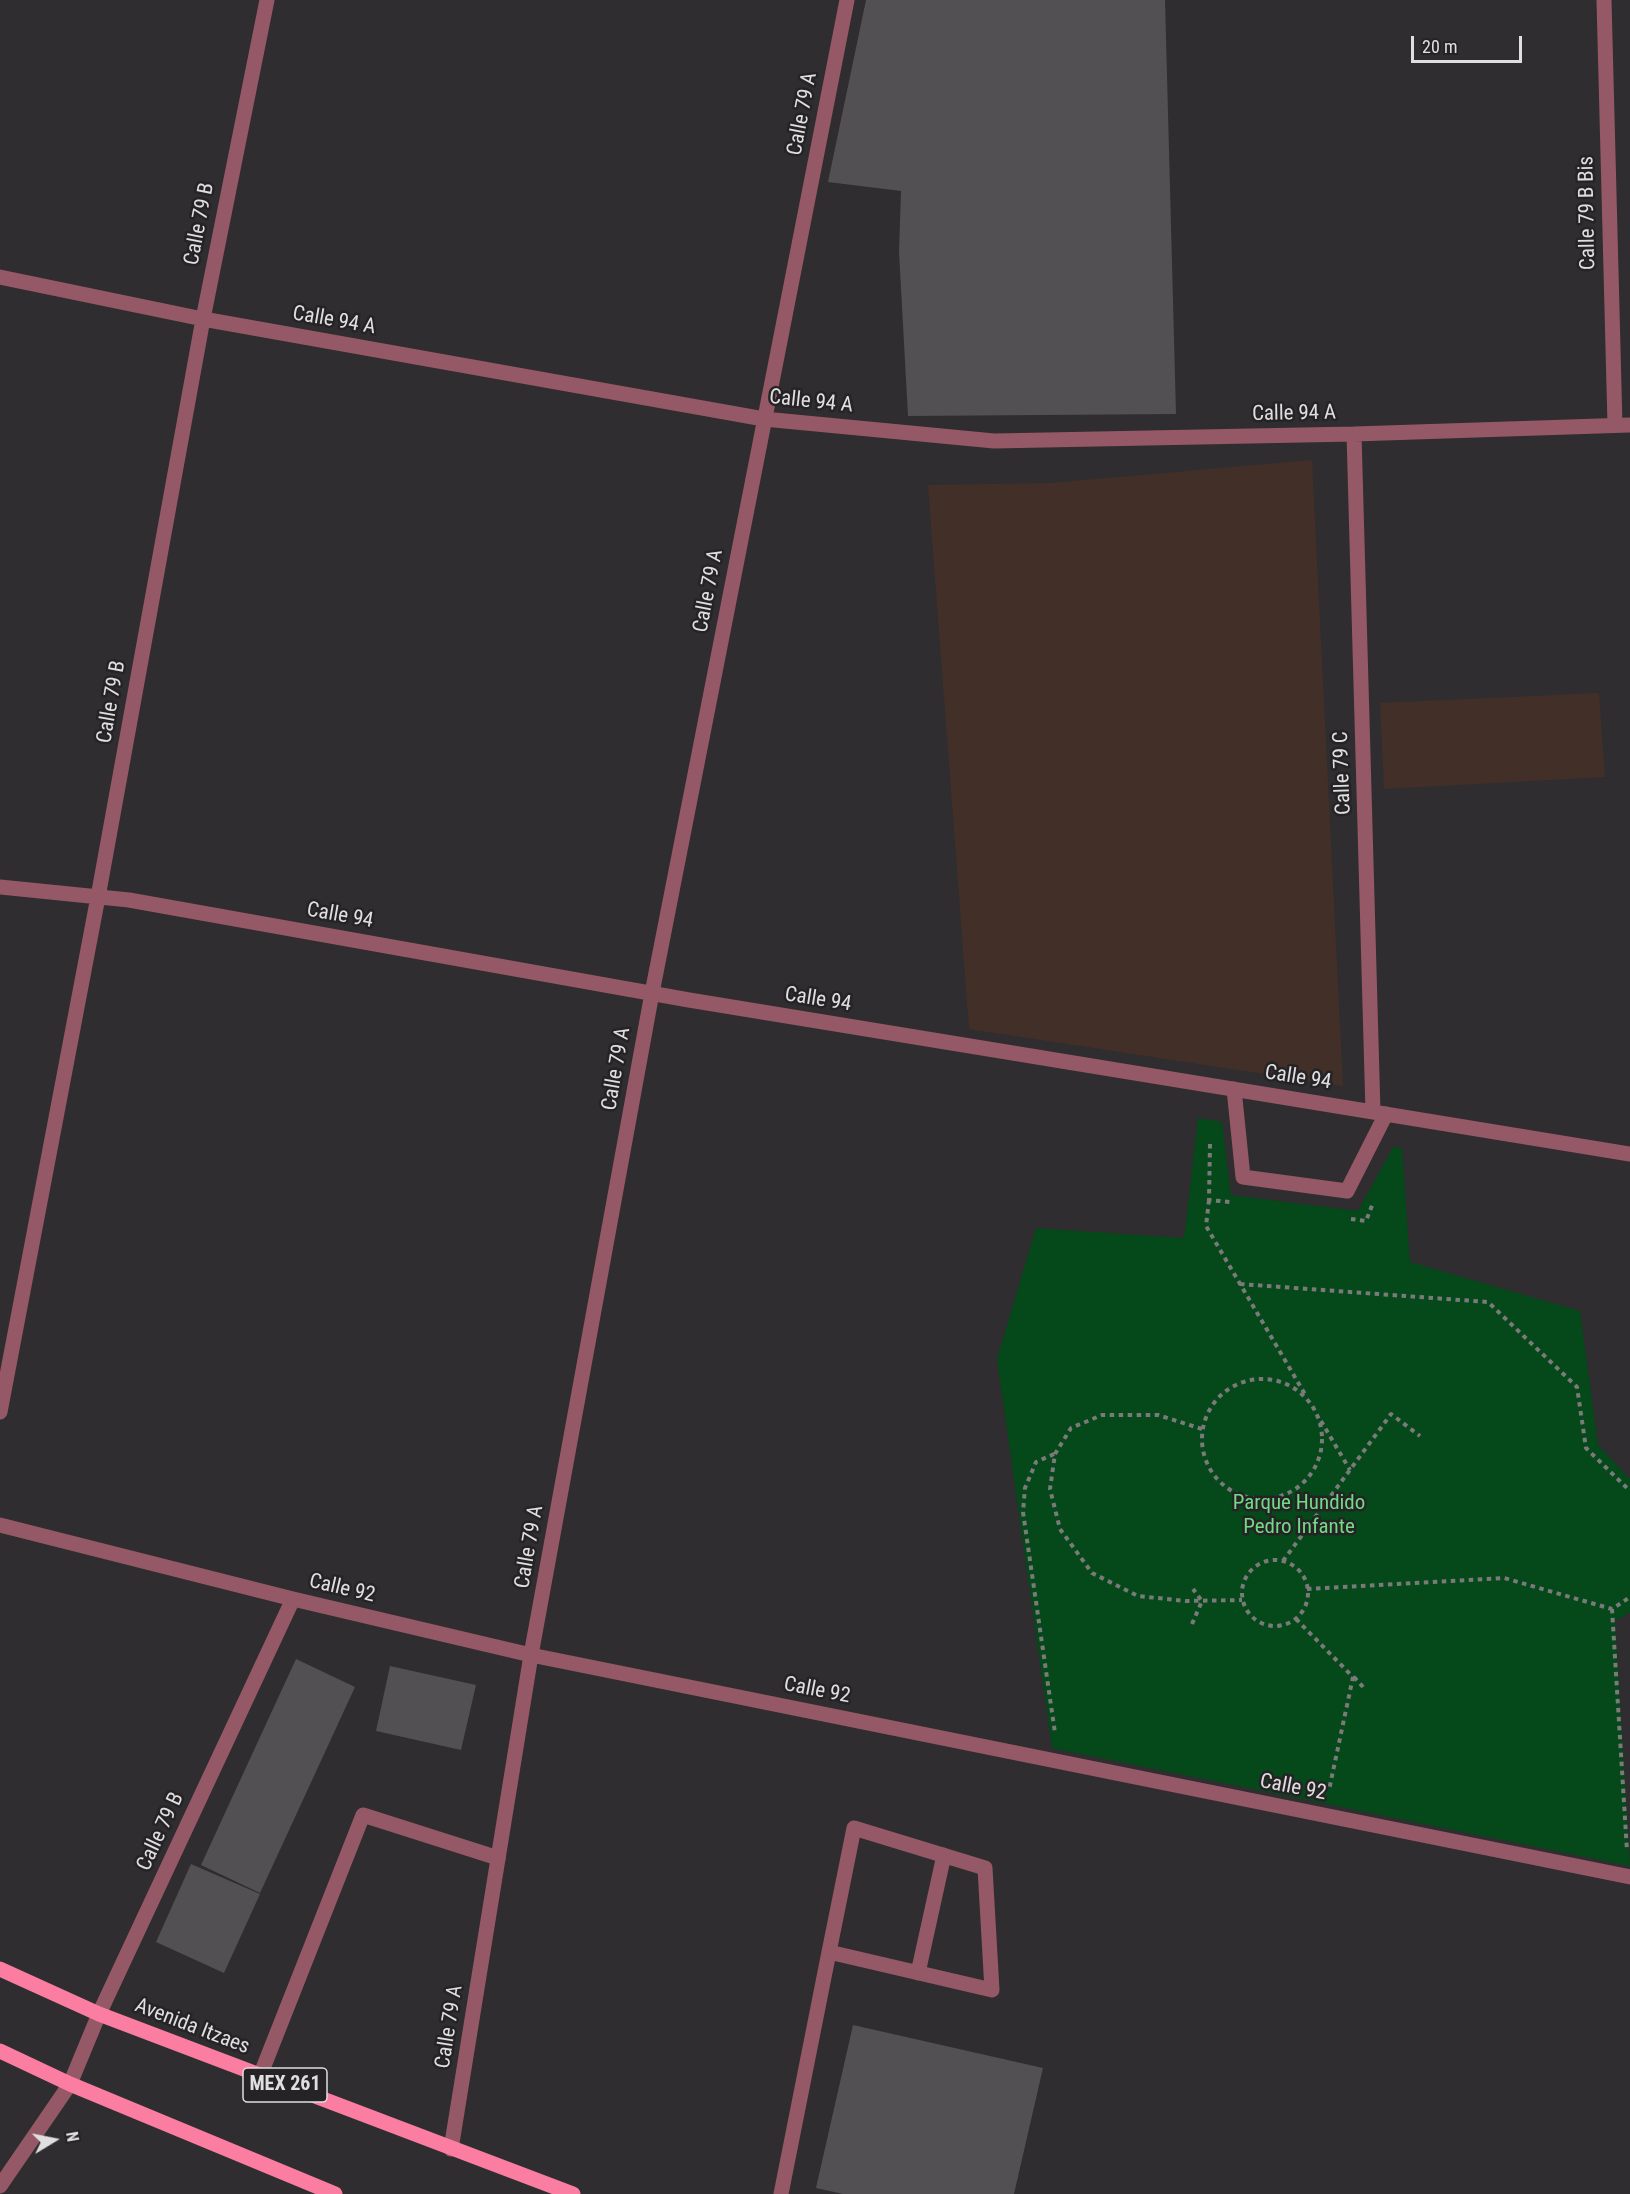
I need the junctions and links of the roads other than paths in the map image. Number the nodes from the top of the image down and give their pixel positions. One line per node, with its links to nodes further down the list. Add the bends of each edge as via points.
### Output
1 (267, 0): 5 (street, Calle 79 B)
2 (847, 0): 6 (street, Calle 79 A)
3 (1604, 0): 7 (street, Calle 79 B Bis)
4 (0, 277): 5 (street, Calle 94 A)
5 (202, 319): 6 (street, Calle 94 A); 10 (street, Calle 79 B)
6 (764, 419): 8 (street, Calle 94 A, via 994,441); 11 (street, Calle 79 A)
7 (1622, 425): 8 (street, Calle 94 A)
8 (1354, 434): 13 (street, Calle 79 C)
9 (0, 887): 10 (street, Calle 94)
10 (98, 897): 11 (street, Calle 94); 15 (street, Calle 79 B)
11 (652, 993): 12 (street, Calle 94); 18 (street, Calle 79 A)
12 (1234, 1089): 13 (street, Calle 94); 13 (street, via 1243,1177 1347,1191)
13 (1379, 1113): 14 (street, Calle 94)
14 (1630, 1154)
15 (0, 1412)
16 (0, 1525): 17 (street, Calle 92)
17 (293, 1599): 18 (street, Calle 92); 25 (street, Calle 79 B)
18 (531, 1655): 20 (street, Calle 79 A); 21 (street, Calle 92)
19 (944, 1856): 22 (street, via 854,1828); 24 (street); 24 (street, via 985,1868 992,1990)
20 (498, 1858): 27 (street, via 363,1815); 29 (street, Calle 79 A)
21 (1630, 1877)
22 (829, 1952): 24 (street); 33 (street)
23 (0, 1969): 25 (main road, Avenida Itzaes / MEX 261)
24 (918, 1972)
25 (99, 2014): 27 (main road, Avenida Itzaes / MEX 261); 28 (street, Calle 79 B)
26 (0, 2051): 28 (main road)
27 (260, 2076): 29 (main road, Avenida Itzaes / MEX 261)
28 (70, 2084): 30 (street, Calle 79 B); 31 (main road)
29 (451, 2149): 32 (main road, Avenida Itzaes / MEX 261)
30 (0, 2186)
31 (333, 2194)
32 (573, 2194)
33 (781, 2194)

